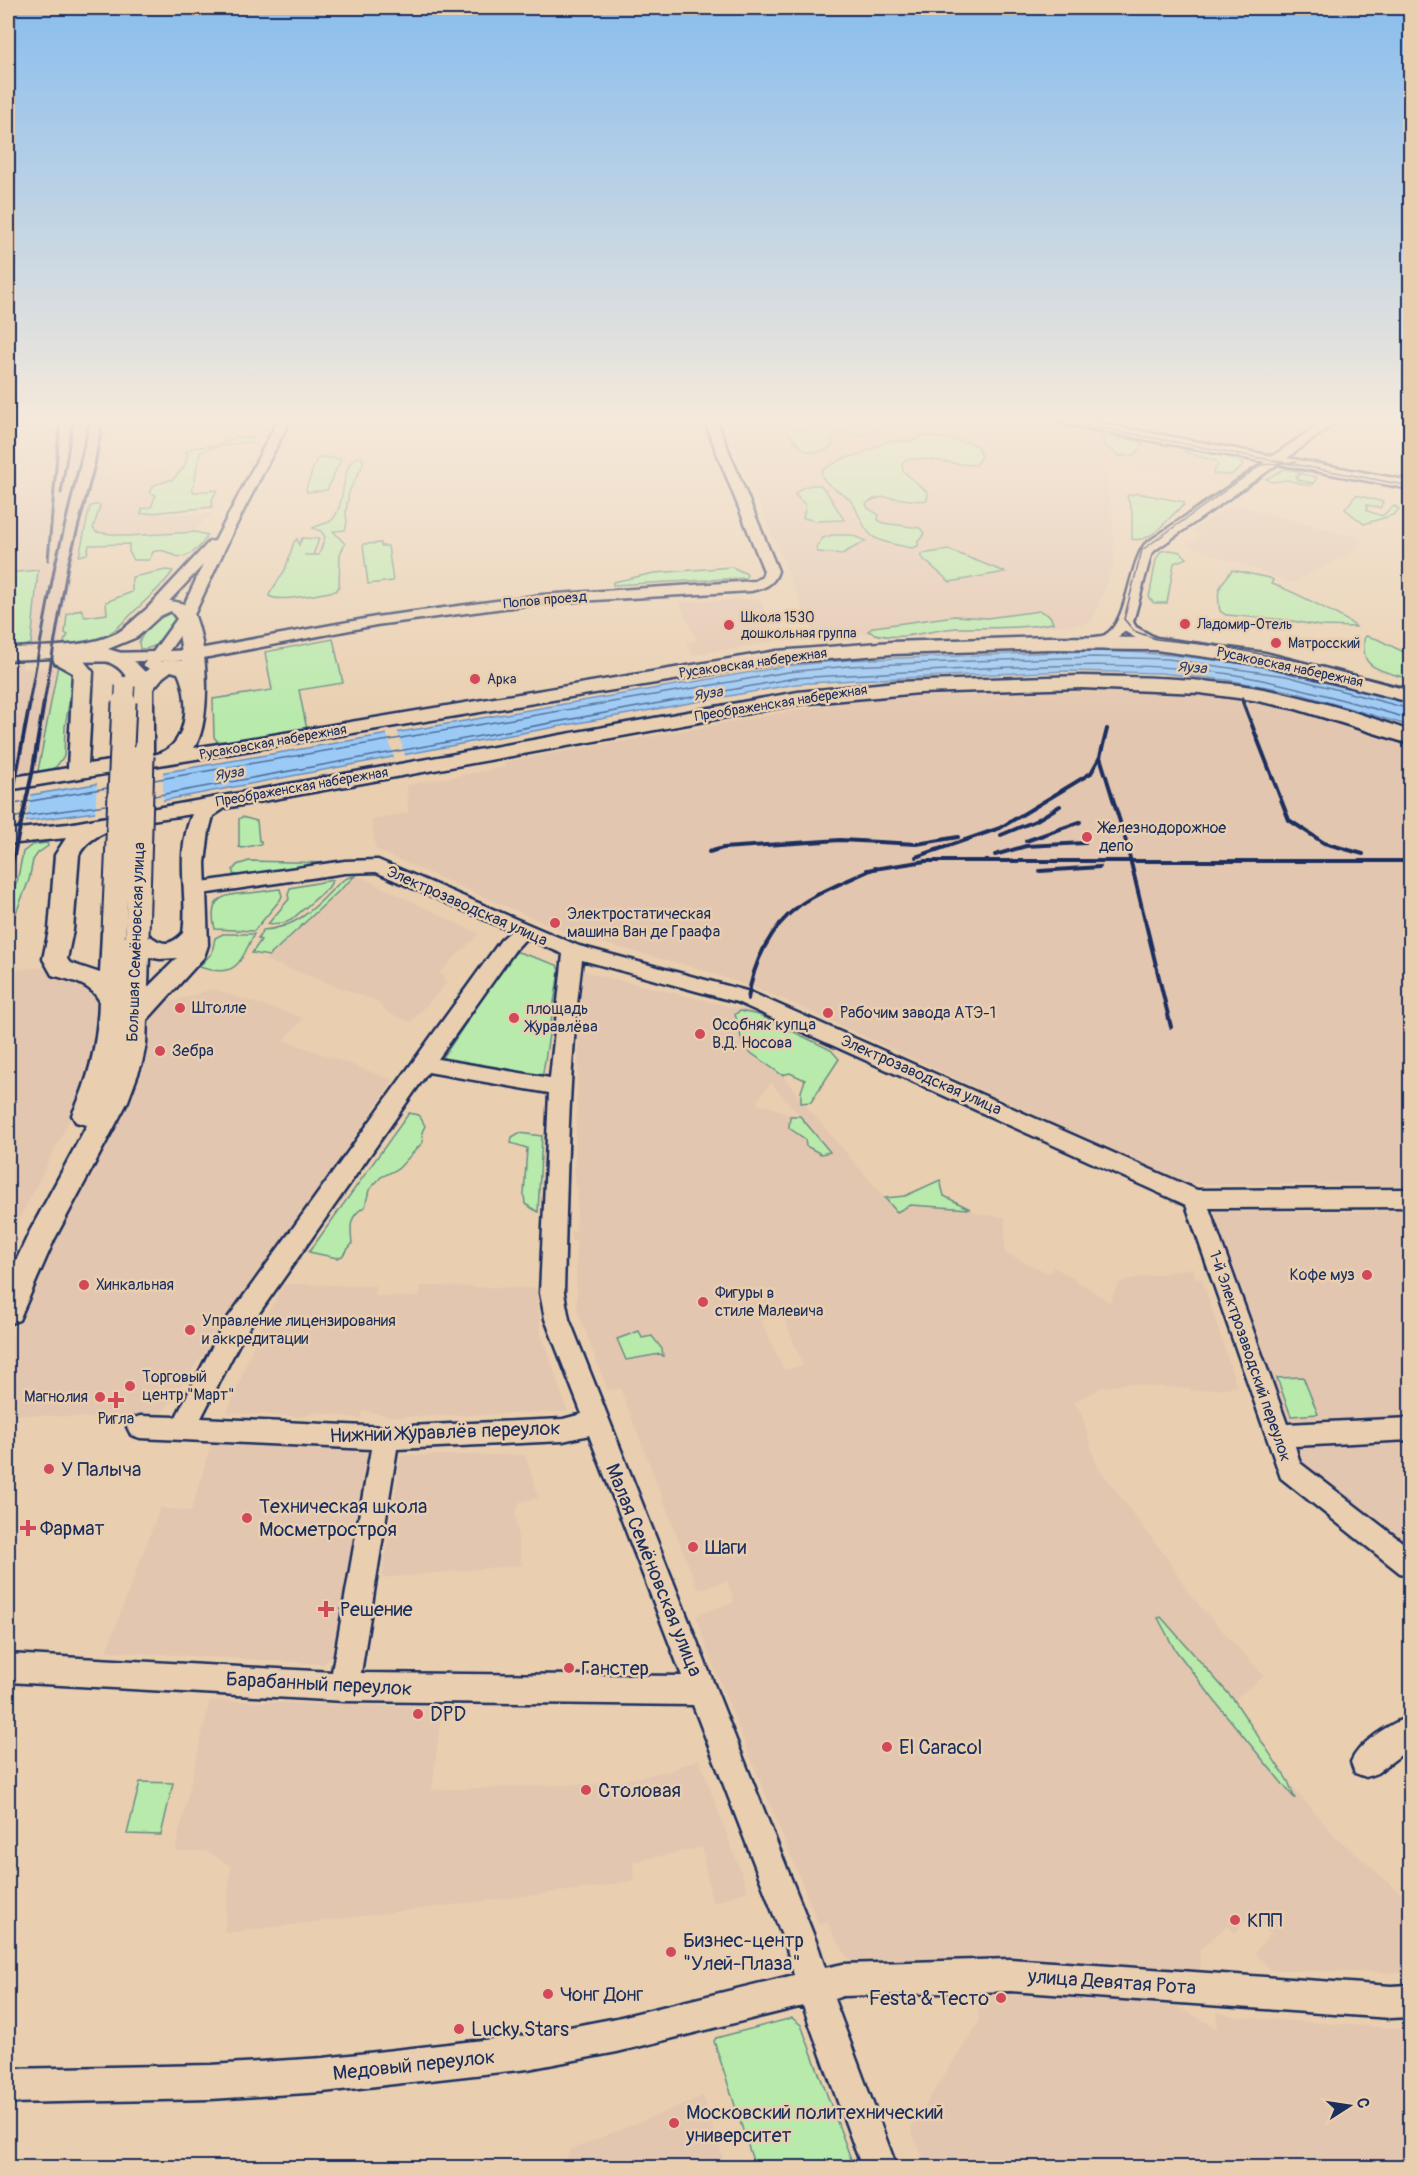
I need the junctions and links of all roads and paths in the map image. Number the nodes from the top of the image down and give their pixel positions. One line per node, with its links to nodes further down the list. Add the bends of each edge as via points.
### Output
1 (231, 522): 4 (street)
2 (751, 522): 12 (street, Попов проезд, via 771,570 768,580 754,586 542,599)
3 (1187, 522): 7 (street, via 1146,551)
4 (227, 529): 5 (street); 6 (street)
5 (151, 612): 6 (main road, via 163,606 178,606); 8 (main road)
6 (186, 617): 10 (street); 12 (main road)
7 (1125, 622): 9 (street, via 1110,638); 11 (street)
8 (131, 632): 16 (street); 16 (street); 16 (main road, via 103,644)
9 (1091, 642): 11 (main road, Русаковская набережная); 21 (main road, Русаковская набережная, via 891,648 777,657)
10 (166, 643): 14 (street); 16 (street)
11 (1155, 644): 18 (main road, Русаковская набережная, via 1265,658)
12 (191, 646): 14 (street, Попов проезд); 17 (main road)
13 (8, 654): 16 (main road)
14 (156, 657): 16 (street, Попов проезд); 16 (street, via 149,668)
15 (8, 661): 16 (main road)
16 (104, 667): 17 (main road, via 157,670 170,666 186,669); 22 (main road); 38 (main road, Большая Семёновская улица, bridge)
17 (193, 683): 19 (main road)
18 (1410, 696)
19 (192, 732): 21 (main road, via 200,747); 23 (main road, via 181,751)
20 (1410, 738): 27 (main road, Преображенская набережная, via 1290,702 1178,684 1101,681 882,688 798,698)
21 (216, 752): 23 (main road, Русаковская набережная)
22 (76, 755): 24 (main road, via 79,770); 25 (main road, via 70,767)
23 (168, 759): 24 (main road, Русаковская набережная)
24 (90, 772): 25 (main road, Русаковская набережная)
25 (41, 779): 26 (main road)
26 (8, 784)
27 (219, 802): 28 (main road, Преображенская набережная); 32 (main road, via 202,815)
28 (153, 814): 29 (main road, Преображенская набережная); 32 (main road, via 182,821)
29 (103, 825): 30 (main road); 33 (main road, via 81,836)
30 (37, 835): 31 (main road); 33 (main road, via 60,841)
31 (8, 837)
32 (195, 842): 34 (main road)
33 (67, 855): 35 (main road)
34 (195, 889): 36 (street, Электрозаводская улица, via 345,867 378,866); 37 (main road)
35 (61, 930): 38 (main road, via 67,955 76,962 97,957); 40 (main road, via 57,965 98,981)
36 (522, 931): 39 (street, Электрозаводская улица); 41 (street)
37 (196, 932): 38 (main road, via 186,946 165,951); 40 (main road, via 192,957)
38 (119, 937): 40 (main road, Большая Семёновская улица)
39 (573, 951): 42 (street, Малая Семёновская улица); 44 (street, Электрозаводская улица, via 743,997)
40 (124, 1009): 45 (main road, Большая Семёновская улица, via 90,1109); 46 (main road, Большая Семёновская улица, via 133,1044 123,1082 40,1239)
41 (423, 1064): 42 (street); 49 (street, via 234,1329)
42 (559, 1087): 47 (street, Малая Семёновская улица, via 552,1293 560,1330)
43 (1410, 1198): 44 (street, Электрозаводская улица)
44 (1195, 1199): 51 (street, 1-й Электрозаводский переулок)
45 (8, 1268)
46 (8, 1311)
47 (596, 1422): 52 (street, Нижний Журавлёв переулок, via 563,1430); 56 (street, Малая Семёновская улица)
48 (140, 1427): 49 (street, Нижний Журавлёв переулок)
49 (185, 1429): 52 (street, Нижний Журавлёв переулок)
50 (1410, 1429): 51 (street)
51 (1277, 1436): 53 (street, 1-й Электрозаводский переулок, via 1290,1470)
52 (386, 1438): 55 (street)
53 (1410, 1564)
54 (8, 1668): 55 (street, Барабанный переулок)
55 (344, 1687): 56 (street, Барабанный переулок)
56 (702, 1691): 59 (street, Малая Семёновская улица, via 803,1949)
57 (1410, 1731): 58 (street)
58 (1366, 1762)
59 (813, 1986): 60 (street, улица Девятая Рота, via 843,1980 1010,1974); 61 (street, Медовый переулок, via 616,2035 492,2057 223,2081); 62 (street, Малая Семёновская улица)
60 (1410, 2001)
61 (8, 2086)
62 (880, 2168)

